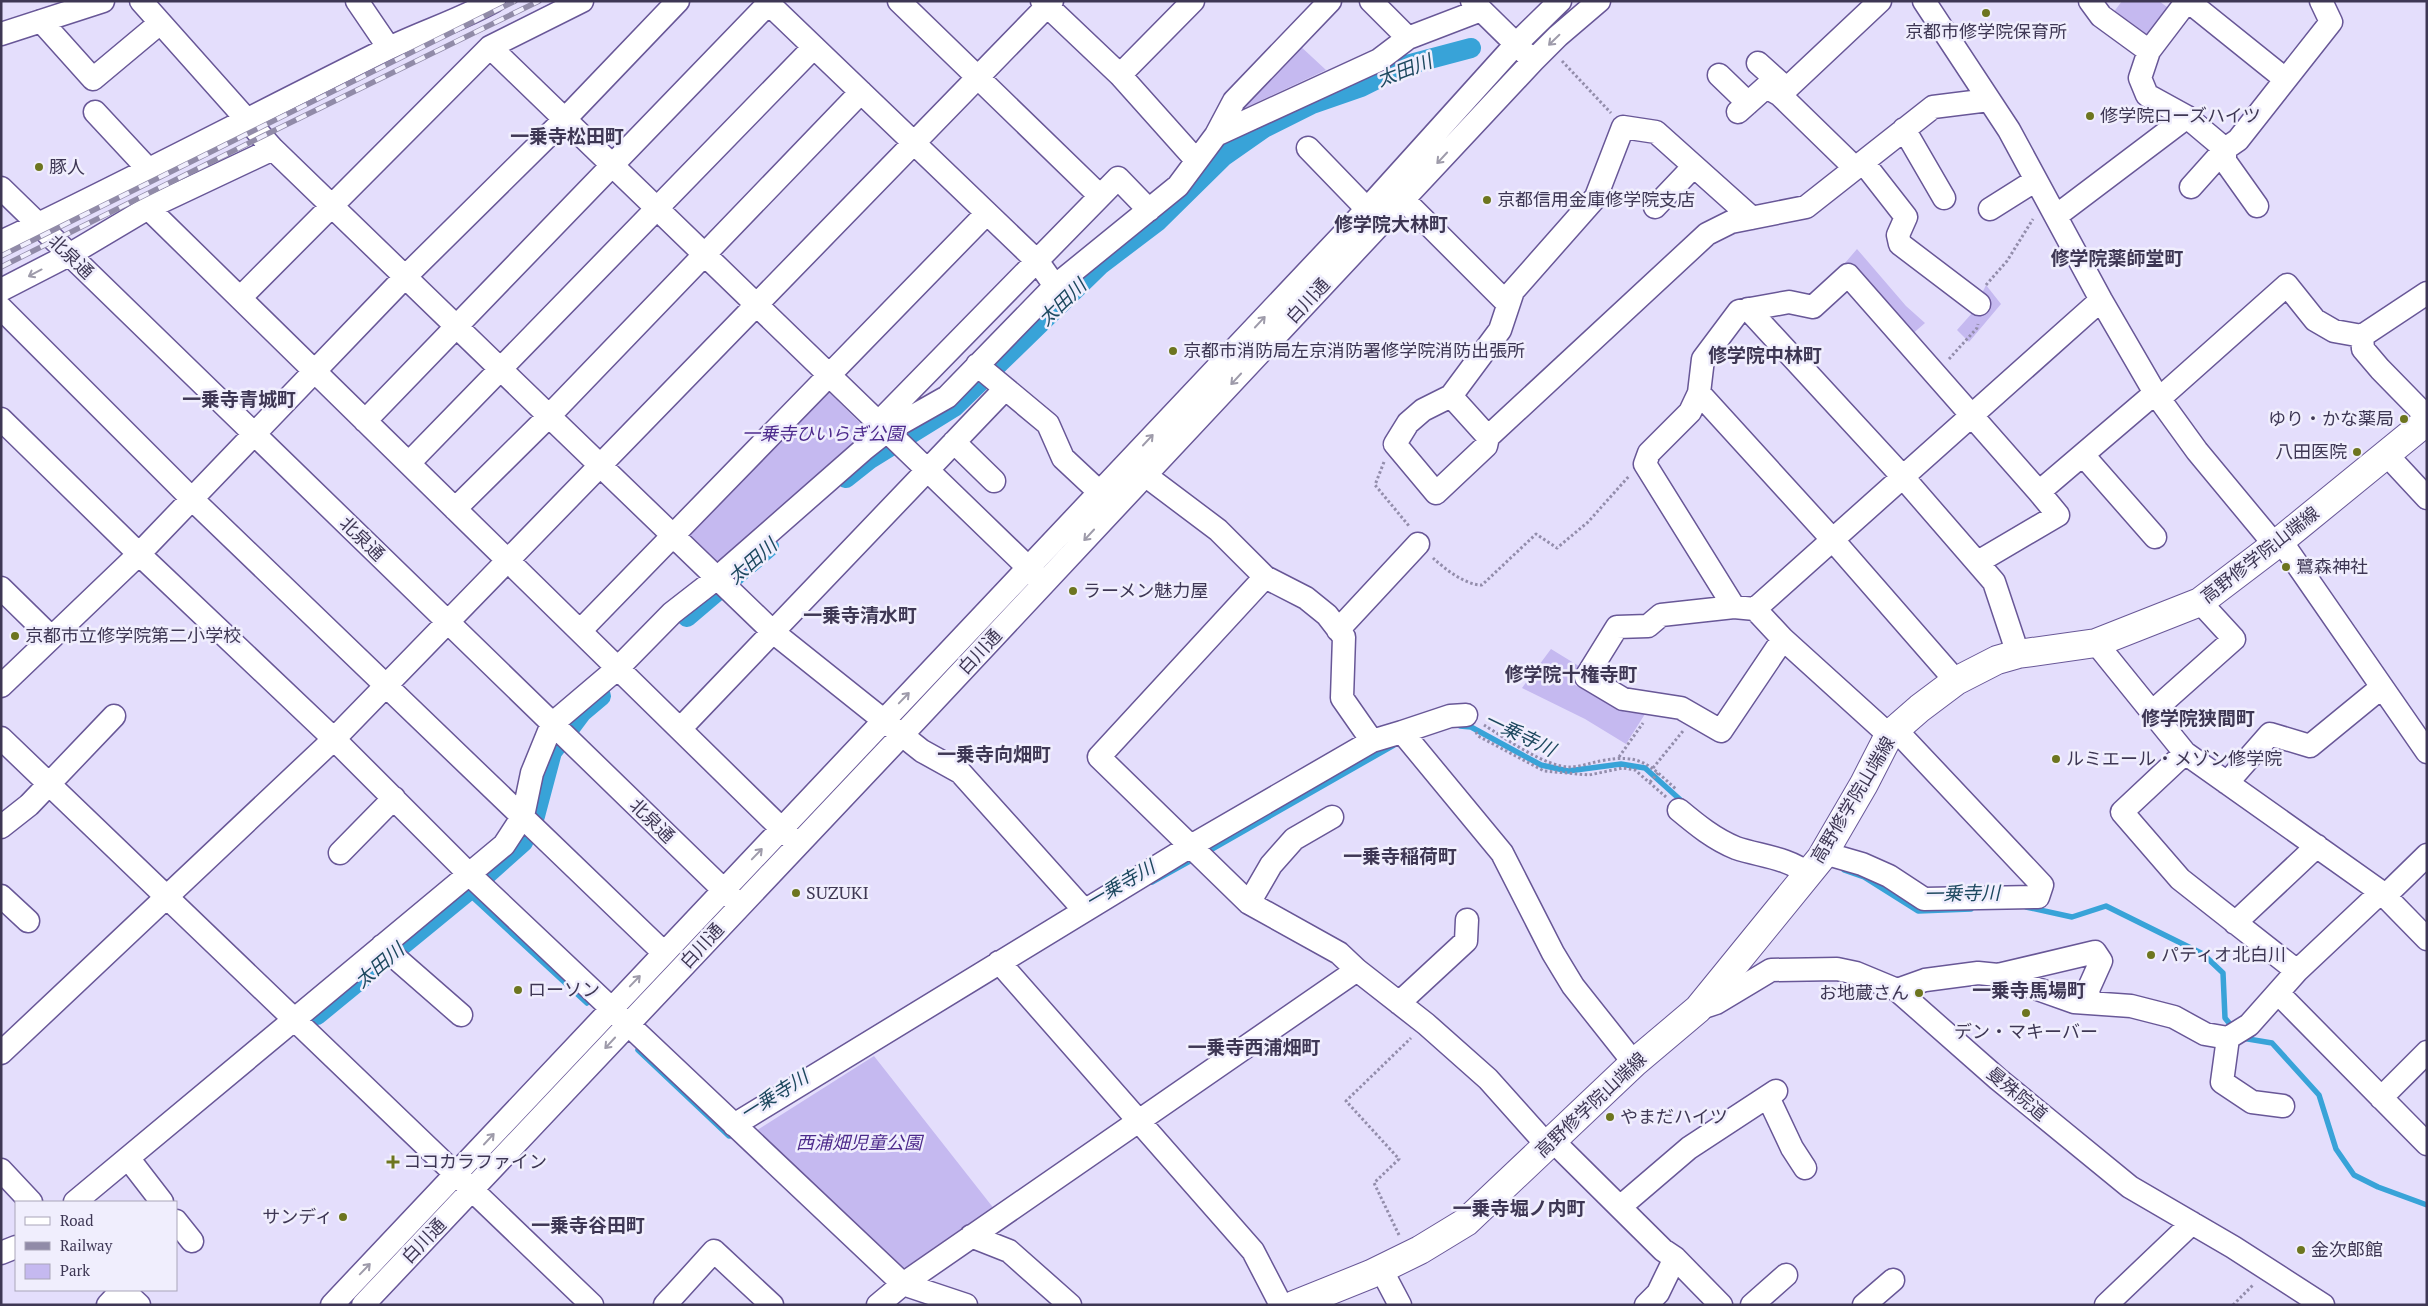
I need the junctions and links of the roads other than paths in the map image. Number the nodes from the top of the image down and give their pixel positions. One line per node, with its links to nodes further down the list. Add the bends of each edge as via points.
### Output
1 (103, 1): 22 (street)
2 (141, 1): 23 (street)
3 (357, 1): 29 (street)
4 (494, 1): 21 (street)
5 (582, 1): 27 (street)
6 (678, 1): 42 (street)
7 (899, 1): 35 (street)
8 (1193, 1): 33 (street)
9 (1330, 1): 45 (street, via 1234,101)
10 (1371, 1): 25 (street)
11 (1560, 1): 26 (street, 白川通)
12 (1880, 1): 38 (street)
13 (1924, 1): 39 (street)
14 (2090, 1): 30 (street, via 2101,16)
15 (2187, 1): 30 (street); 36 (street)
16 (2321, 1): 36 (street, via 2331,22)
17 (767, 2): 28 (street); 51 (street)
18 (1047, 3): 33 (street); 35 (street)
19 (1590, 3): 31 (street, 白川通, one-way to 31)
20 (1476, 6): 25 (street); 26 (street)
21 (466, 8): 29 (street)
22 (41, 21): 23 (street, via 93,79); 24 (street)
23 (160, 23): 43 (street)
24 (1, 34)
25 (1408, 38): 45 (street, via 1379,60)
26 (1516, 44): 31 (street); 66 (street, 白川通)
27 (490, 47): 42 (street); 61 (street)
28 (814, 47): 37 (street); 65 (street)
29 (389, 48): 43 (street)
30 (2149, 51): 41 (street, via 2140,78 2147,95)
31 (1533, 61): 60 (street, 白川通, one-way to 60)
32 (1758, 62): 38 (street)
33 (1120, 75): 50 (street)
34 (1719, 75): 38 (street, via 1743,108 1766,87)
35 (977, 78): 46 (street); 58 (street)
36 (2285, 79): 49 (street, via 2238,140)
37 (861, 92): 46 (street); 75 (street)
38 (1783, 92): 52 (street)
39 (1989, 100): 44 (street, via 1933,107); 55 (street)
40 (96, 112): 54 (street)
41 (2186, 118): 49 (street); 70 (street)
42 (564, 119): 51 (street); 77 (street)
43 (247, 121): 48 (street); 54 (street)
44 (1904, 129): 52 (street); 59 (street)
45 (1216, 135): 50 (street)
46 (914, 143): 69 (street); 85 (street)
47 (1308, 148): 66 (street)
48 (272, 149): 61 (street); 64 (street)
49 (2225, 149): 56 (street); 62 (street, via 2225,161)
50 (1196, 160): 68 (street, via 1178,186)
51 (612, 165): 65 (street); 88 (street)
52 (1859, 165): 71 (street, via 1806,207); 84 (street, via 1906,217 1898,235 1900,244)
53 (1694, 166): 63 (street); 71 (street); 83 (street, via 1656,132 1623,127 1596,197 1512,290)
54 (149, 170): 72 (street)
55 (2036, 180): 67 (street); 70 (street)
56 (2191, 187)
57 (1, 188): 72 (street, 北泉通)
58 (1100, 196): 68 (street, via 1118,178); 76 (street)
59 (1944, 198)
60 (1403, 199): 83 (street); 112 (street, 白川通, one-way to 112)
61 (331, 206): 77 (street); 81 (street)
62 (2257, 206)
63 (1655, 207)
64 (148, 208): 74 (street); 81 (street)
65 (657, 208): 75 (street); 91 (street)
66 (1366, 209): 112 (street, 白川通, one-way to 66)
67 (1990, 209)
68 (1149, 210): 78 (street)
69 (988, 213): 76 (street); 93 (street)
70 (2056, 216): 82 (street)
71 (1752, 218): 106 (street, via 1731,222 1707,234)
72 (38, 224): 73 (street); 74 (street, 北泉通)
73 (1, 242)
74 (69, 255): 79 (street, one-way to 79); 105 (street, 北泉通)
75 (705, 255): 85 (street); 99 (street)
76 (1038, 262): 78 (street); 104 (street)
77 (405, 277): 88 (street); 92 (street)
78 (1055, 286): 90 (street)
79 (1, 290)
80 (2427, 293): 89 (street)
81 (240, 298): 92 (street)
82 (2101, 300): 97 (street); 98 (street)
83 (1507, 303): 96 (street, via 1500,330)
84 (1977, 303)
85 (757, 305): 93 (street); 111 (street)
86 (1, 308): 118 (street)
87 (1748, 309): 95 (street, via 1739,311 1703,359); 98 (street, via 1789,302 1813,307 1848,275); 114 (street)
88 (456, 326): 91 (street); 102 (street)
89 (2362, 336): 97 (street, via 2334,331 2315,320 2287,285); 100 (street, via 2363,349)
90 (977, 365): 94 (street); 104 (street, via 947,396)
91 (500, 369): 99 (street); 110 (street)
92 (315, 372): 102 (street); 105 (street)
93 (830, 375): 104 (street); 121 (street)
94 (1004, 390): 107 (street); 119 (street, via 1048,424 1063,458)
95 (1699, 393): 123 (street); 134 (street, via 1690,412 1649,453 1645,464)
96 (1450, 396): 106 (street); 106 (street, via 1408,422 1395,444 1436,493 1486,446)
97 (2157, 396): 108 (street); 124 (street, via 2198,450)
98 (1971, 415): 114 (street); 116 (street)
99 (549, 416): 111 (street); 120 (street)
100 (2427, 416)
101 (1, 419): 126 (street)
102 (365, 421): 110 (street)
103 (2427, 422): 109 (main road, 高野修学院山端線)
104 (883, 427): 113 (street); 131 (street, via 795,508)
105 (255, 435): 118 (street); 135 (street, 北泉通)
106 (1488, 437)
107 (954, 442): 113 (street); 115 (street)
108 (2083, 455): 116 (street); 122 (street)
109 (2387, 455): 117 (street); 124 (main road, 高野修学院山端線)
110 (408, 463): 120 (street)
111 (600, 465): 121 (street); 127 (street)
112 (1136, 469): 119 (street, 白川通); 130 (street, via 1218,530)
113 (927, 470): 129 (street); 138 (street)
114 (1902, 476): 123 (street); 128 (street)
115 (994, 481)
116 (2039, 492): 128 (street, via 2058,515)
117 (2427, 498)
118 (192, 500): 126 (street); 146 (street)
119 (1108, 500): 129 (street, 白川通)
120 (455, 509): 127 (street)
121 (673, 536): 131 (street); 137 (street)
122 (2154, 537)
123 (1832, 538): 134 (street); 144 (street)
124 (2278, 543): 133 (main road, 高野修学院山端線); 147 (street)
125 (1418, 544): 136 (street)
126 (139, 554): 139 (street); 158 (street)
127 (507, 560): 135 (street); 137 (street)
128 (1978, 562): 142 (street, via 1994,582)
129 (1036, 576): 151 (street, 白川通, one-way to 129); 156 (street, 白川通)
130 (1265, 577): 136 (street, via 1306,598 1327,615); 172 (street, via 1099,757)
131 (724, 584): 138 (street); 143 (street, via 672,613)
132 (1, 588): 139 (street)
133 (2200, 602): 141 (main road, 高野修学院山端線); 148 (street, via 2234,639)
134 (1744, 608): 140 (street); 140 (street, via 1661,614 1648,626 1617,627 1586,677 1623,699 1681,708 1721,731)
135 (447, 622): 146 (street); 153 (street, 北泉通)
136 (1338, 630): 159 (street, via 1344,636 1342,698)
137 (580, 631): 143 (street)
138 (773, 632): 151 (street); 152 (street)
139 (51, 637): 145 (street)
140 (1783, 639): 155 (street)
141 (2096, 643): 142 (main road, 高野修学院山端線); 148 (street)
142 (2018, 654): 144 (main road, 高野修学院山端線, via 1997,660)
143 (618, 668): 152 (street); 153 (street)
144 (1956, 681): 155 (main road, 高野修学院山端線)
145 (1, 686)
146 (385, 686): 158 (street); 167 (street)
147 (2382, 687): 160 (street); 163 (street, via 2310,746 2270,734)
148 (2152, 712): 161 (street)
149 (114, 716): 162 (street)
150 (1474, 719): 154 (street, via 1450,716)
151 (883, 720): 156 (street); 169 (street, 白川通)
152 (680, 729): 169 (street)
153 (560, 731): 167 (street, via 532,773); 177 (street, 北泉通)
154 (1402, 732): 159 (street); 206 (street, via 1502,853 1573,986)
155 (1892, 732): 175 (main road, 高野修学院山端線); 175 (street, via 2042,885 2038,897 1924,899 1889,876 1862,864)
156 (902, 735): 170 (street, 白川通); 183 (street, via 922,751 960,772)
157 (1, 738): 162 (street)
158 (334, 740): 164 (street); 180 (street)
159 (1372, 741): 172 (street)
160 (2427, 752)
161 (2185, 753): 163 (street); 186 (street, via 2122,812 2180,879)
162 (48, 783): 168 (street); 180 (street)
163 (2227, 783): 171 (street)
164 (394, 798): 173 (street); 176 (street)
165 (1680, 802): 175 (street, via 1711,836 1737,848 1799,867)
166 (1332, 817): 181 (street, via 1294,839 1270,865)
167 (529, 822): 176 (street, via 504,845); 189 (street)
168 (1, 827)
169 (782, 828): 170 (street); 177 (street, 白川通, one-way to 169)
170 (798, 845): 182 (street, 白川通)
171 (2317, 846): 178 (street); 186 (street)
172 (1189, 847): 181 (street); 183 (street)
173 (340, 853)
174 (2427, 855): 178 (street)
175 (1816, 863): 199 (main road, 高野修学院山端線)
176 (475, 880): 188 (street); 198 (street)
177 (723, 889): 182 (street, 北泉通); 189 (street, 白川通)
178 (2383, 894): 187 (street); 192 (street)
179 (1, 896): 185 (street)
180 (166, 896): 201 (street); 205 (street)
181 (1249, 903): 191 (street, via 1339,953)
182 (740, 906): 202 (street, 白川通)
183 (1084, 910): 190 (street)
184 (1467, 920): 196 (street, via 1466,941)
185 (28, 921)
186 (2235, 923): 192 (street)
187 (2427, 939)
188 (382, 946): 200 (street); 201 (street)
189 (663, 952): 198 (street, 白川通, one-way to 189)
190 (999, 962): 209 (street); 210 (street)
191 (1358, 970): 196 (street); 209 (street)
192 (2297, 972): 195 (street)
193 (1998, 975): 194 (street, via 1978,973 1925,980); 197 (street, via 2074,1002); 197 (street, via 2095,952 2101,961 2088,990)
194 (1897, 990): 199 (street, 曼殊院道, via 1856,973 1837,969 1771,970 1716,1003); 222 (street, 曼殊院道, via 1998,1079 2130,1187)
195 (2278, 994): 203 (street, via 2249,1025); 207 (street)
196 (1399, 1003): 211 (street, via 1488,1079)
197 (2090, 1003): 203 (street, via 2131,1006 2174,1017 2205,1034)
198 (610, 1007): 202 (street); 216 (street, 白川通, one-way to 198)
199 (1698, 1009): 206 (main road, 高野修学院山端線)
200 (462, 1015)
201 (300, 1024): 213 (street); 216 (street)
202 (628, 1024): 210 (street); 217 (street, 白川通, one-way to 217)
203 (2228, 1038): 208 (street, via 2222,1082 2252,1102)
204 (2427, 1052): 207 (street)
205 (1, 1053)
206 (1634, 1063): 211 (main road, 高野修学院山端線)
207 (2381, 1098): 212 (street)
208 (2283, 1106)
209 (1137, 1121): 224 (street); 243 (street, via 1253,1251)
210 (741, 1132): 230 (street)
211 (1550, 1143): 221 (street); 227 (main road, 高野修学院山端線, via 1466,1222)
212 (2427, 1144)
213 (128, 1158): 219 (street); 220 (street)
214 (1805, 1168): 221 (street, via 1792,1148 1772,1094 1690,1148)
215 (1, 1170): 218 (street)
216 (456, 1174): 217 (street); 236 (street, 白川通, one-way to 216)
217 (472, 1190): 233 (street); 237 (street, 白川通)
218 (30, 1201)
219 (77, 1201)
220 (161, 1201)
221 (1620, 1207): 226 (street)
222 (2192, 1223): 250 (street); 251 (street, 曼殊院道)
223 (178, 1224): 225 (street)
224 (971, 1236): 230 (street); 242 (street, via 1008,1251)
225 (192, 1242)
226 (1675, 1258): 246 (street, via 1658,1293); 247 (street)
227 (1381, 1269): 244 (main road, 高野修学院山端線); 245 (street)
228 (1786, 1275): 248 (street)
229 (1893, 1280): 249 (street)
230 (903, 1284): 240 (street); 241 (street)
231 (121, 1291): 234 (street)
232 (123, 1291): 235 (street)
233 (589, 1304)
234 (108, 1305)
235 (139, 1305)
236 (332, 1305)
237 (363, 1305)
238 (665, 1305): 239 (street, via 714,1251)
239 (772, 1305)
240 (878, 1305)
241 (966, 1305)
242 (1070, 1305)
243 (1281, 1305)
244 (1294, 1305)
245 (1400, 1305)
246 (1646, 1305)
247 (1721, 1305)
248 (1752, 1305)
249 (1864, 1305)
250 (2106, 1305)
251 (2323, 1305)

